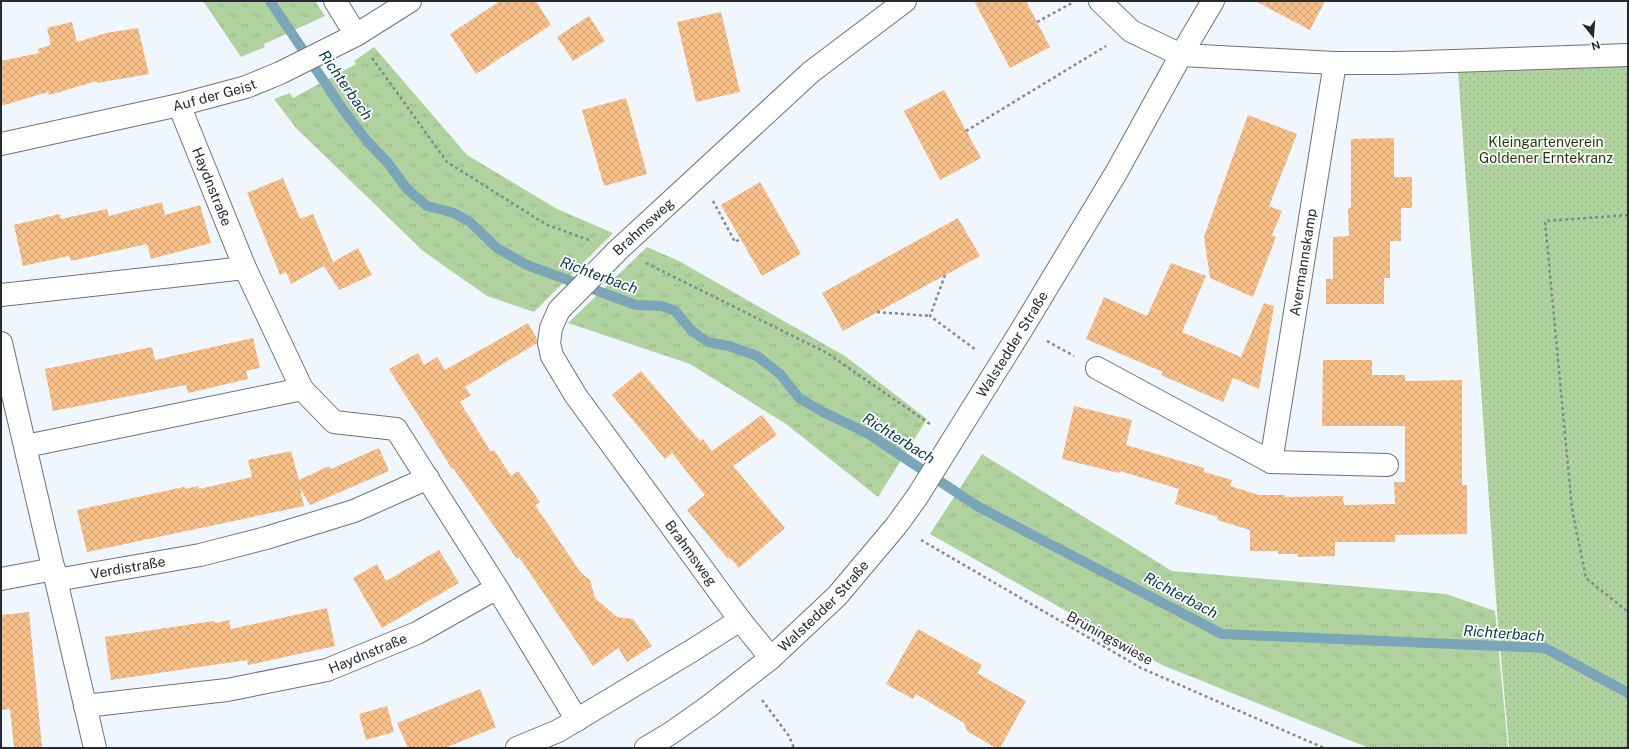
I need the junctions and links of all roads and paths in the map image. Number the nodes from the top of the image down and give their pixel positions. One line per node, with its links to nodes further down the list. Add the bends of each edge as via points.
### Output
1 (335, 1): 9 (street)
2 (410, 1): 9 (street, Auf der Geist)
3 (905, 1): 16 (street, Brahmsweg, via 811,72)
4 (1076, 1): 7 (path)
5 (1100, 1): 8 (street)
6 (1213, 1): 10 (street, Walstedder Straße)
7 (1037, 22)
8 (1131, 31): 10 (street); 14 (path)
9 (348, 39): 13 (street, Auf der Geist, via 246,87); 19 (path, via 447,162 547,225)
10 (1181, 54): 12 (street); 25 (street, Walstedder Straße, via 1116,173)
11 (1628, 55): 12 (street)
12 (1335, 63): 32 (street, Avermannskamp)
13 (179, 105): 15 (street, Auf der Geist); 20 (street, Haydnstraße)
14 (966, 131)
15 (1, 144)
16 (700, 176): 18 (path, via 734,242); 19 (street, Brahmsweg)
17 (1628, 216): 39 (path, via 1545,220 1572,509 1586,578)
18 (740, 239)
19 (613, 255): 31 (path, via 828,353); 40 (street, Brahmsweg, via 559,310 551,328 549,343 552,356 576,396)
20 (245, 268): 22 (street); 29 (street, Haydnstraße)
21 (945, 275): 24 (path)
22 (1, 295)
23 (877, 312): 24 (path)
24 (930, 316): 27 (path)
25 (1022, 329): 27 (street, Walstedder Straße); 28 (path)
26 (1, 343): 30 (street)
27 (999, 367): 31 (street, Walstedder Straße)
28 (1097, 368): 32 (street)
29 (302, 389): 30 (street); 34 (street, Haydnstraße, via 334,422 396,429)
30 (26, 446): 36 (street)
31 (949, 447): 35 (street, Walstedder Straße)
32 (1272, 462): 33 (street)
33 (1387, 464)
34 (428, 478): 36 (street, Verdistraße, via 354,511 200,556); 38 (street, Haydnstraße)
35 (896, 526): 41 (street, Walstedder Straße, via 837,596); 47 (path, Brüningswiese, via 1141,668)
36 (55, 574): 37 (street, Verdistraße); 42 (street)
37 (1, 579)
38 (497, 588): 42 (street, Haydnstraße, via 417,633 327,670 227,690); 43 (street, Haydnstraße)
39 (1628, 612)
40 (740, 620): 41 (street, Walstedder Straße); 43 (street)
41 (771, 658): 46 (street, Walstedder Straße, via 708,707)
42 (86, 706): 44 (street)
43 (577, 720): 45 (street)
44 (95, 748)
45 (517, 748)
46 (646, 748)
47 (1324, 748)

